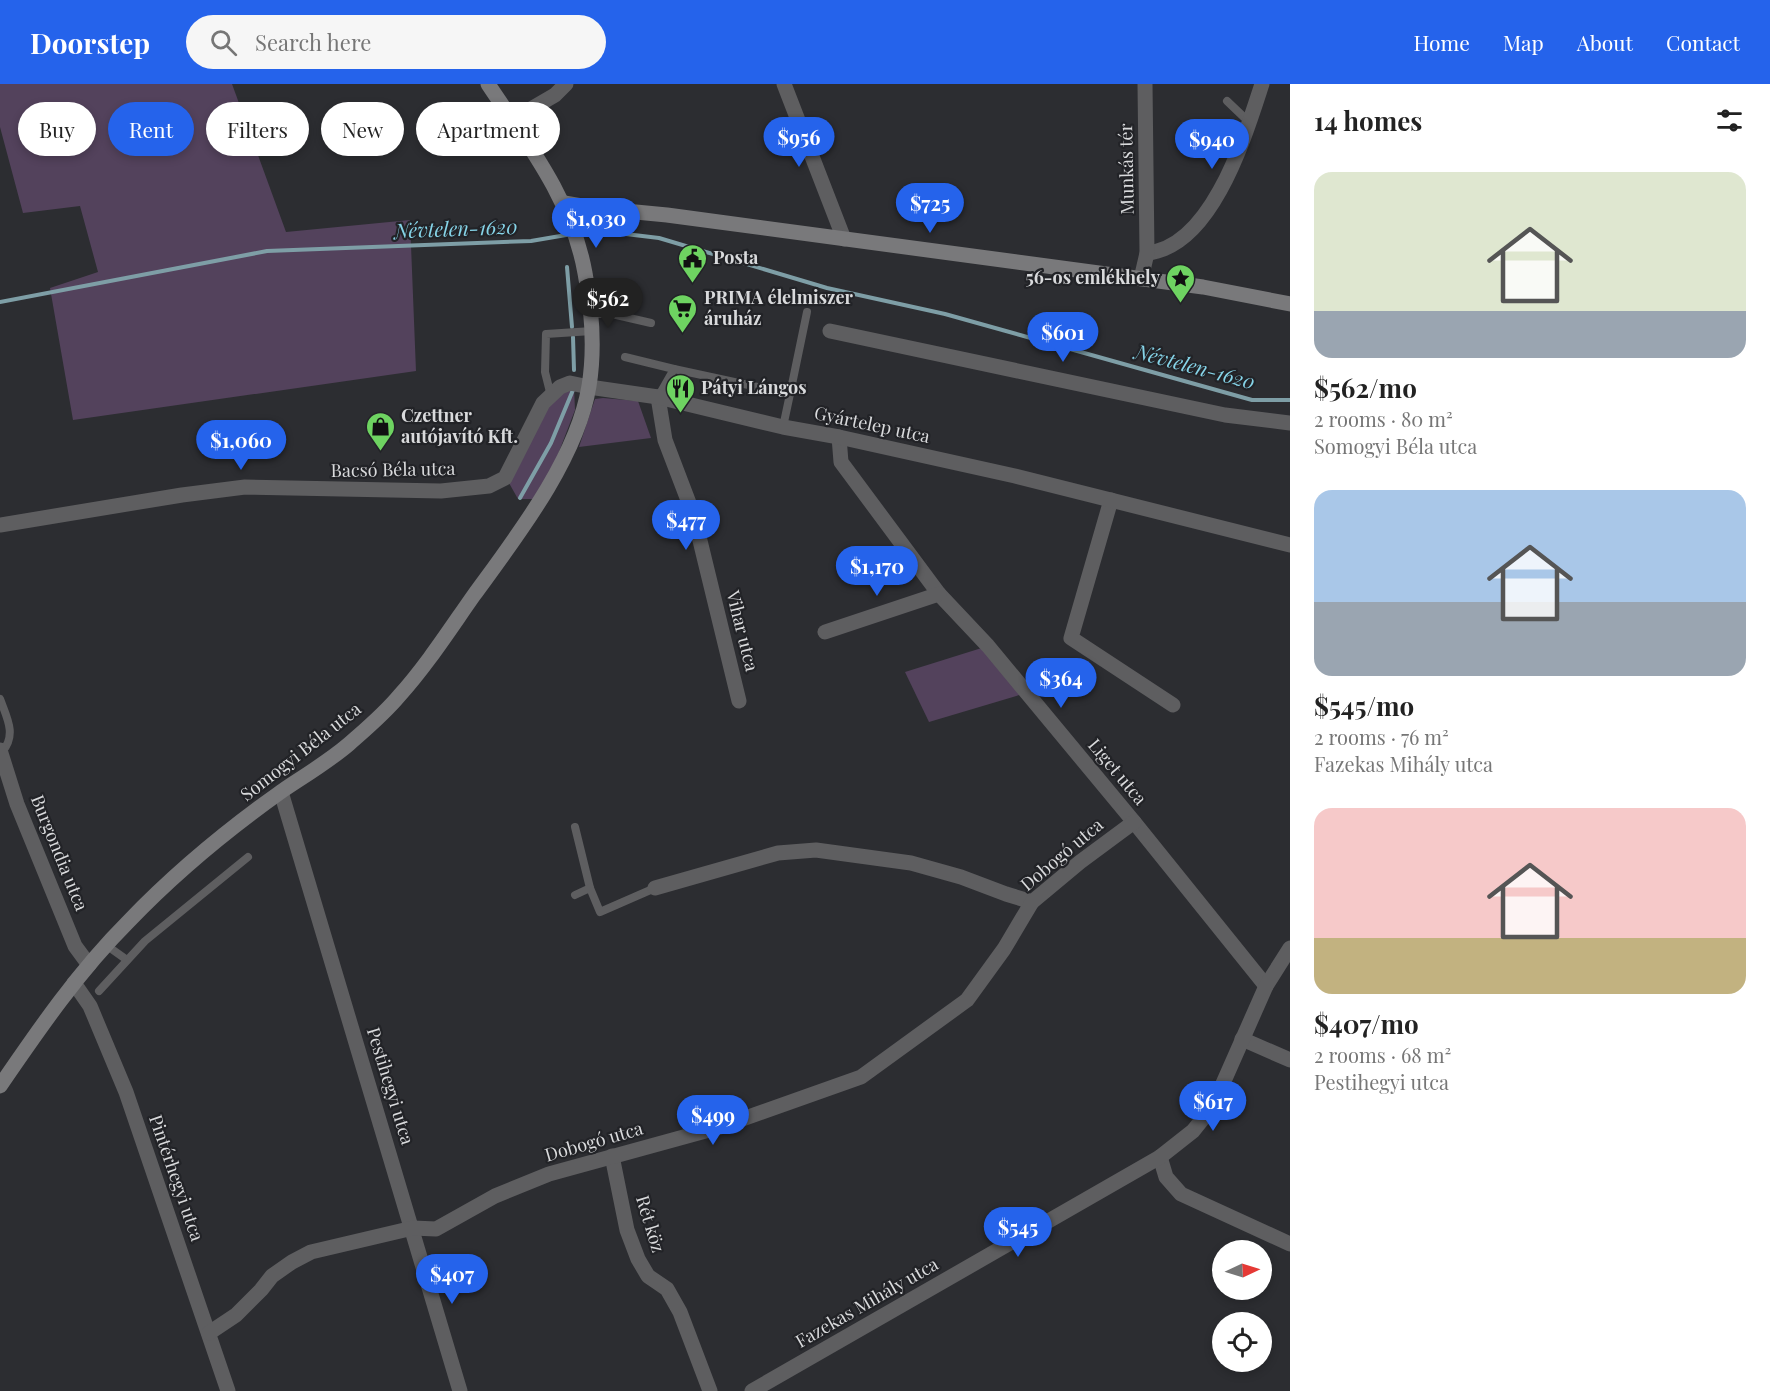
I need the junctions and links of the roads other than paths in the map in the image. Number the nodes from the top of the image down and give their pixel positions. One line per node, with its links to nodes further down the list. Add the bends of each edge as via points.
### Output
1 (488, 84): 7 (main road, Somogyi Béla utca)
2 (566, 84): 8 (street)
3 (784, 84): 12 (street)
4 (1145, 84): 13 (street, Munkás tér)
5 (1262, 84): 9 (street)
6 (1227, 101): 9 (lane)
7 (500, 102)
8 (543, 102)
9 (1250, 122): 13 (street, via 1214,203 1187,235 1167,248)
10 (536, 156): 11 (main road, Somogyi Béla utca)
11 (566, 210): 12 (main road, via 594,208 667,215); 17 (main road, Somogyi Béla utca, via 585,272)
12 (844, 239): 14 (main road)
13 (1147, 253): 14 (street, Munkás tér)
14 (1141, 279): 15 (main road)
15 (1290, 304)
16 (807, 312): 24 (lane)
17 (591, 314): 18 (lane, via 612,314); 19 (main road, Somogyi Béla utca)
18 (651, 323)
19 (592, 331): 23 (main road, Somogyi Béla utca); 25 (lane, via 546,334 545,372)
20 (830, 331): 27 (street, via 1225,415)
21 (625, 357): 22 (lane)
22 (674, 369): 24 (lane); 26 (lane)
23 (589, 387): 25 (street, Bacsó Béla utca, via 570,383); 26 (street, Gyártelep utca); 39 (main road, Somogyi Béla utca, via 563,461 539,504 419,671 399,697 348,745)
24 (790, 394): 28 (lane)
25 (551, 396): 31 (street, Bacsó Béla utca, via 543,403 505,478 489,486 441,491 245,487)
26 (658, 397): 28 (street, Gyártelep utca); 36 (street, Vihar utca, via 665,440 694,516)
27 (1290, 423)
28 (783, 427): 29 (street, Gyártelep utca)
29 (839, 437): 30 (street, Gyártelep utca); 33 (street, Liget utca, via 841,462)
30 (1111, 500): 32 (street, Gyártelep utca); 37 (street, via 1071,639)
31 (0, 525)
32 (1290, 545)
33 (939, 594): 34 (street); 40 (street, Liget utca, via 988,646)
34 (825, 632)
35 (0, 699): 38 (lane, Burgondia utca, via 10,726 9,744)
36 (739, 701)
37 (1173, 705)
38 (1, 751): 50 (street, Burgondia utca, via 17,804 54,897 75,946)
39 (281, 792): 47 (main road, Somogyi Béla utca, via 174,878); 59 (street, Pestihegyi utca)
40 (1134, 822): 46 (street, Dobogó utca); 52 (street, Liget utca)
41 (575, 827): 43 (lane)
42 (248, 857): 49 (lane)
43 (590, 888): 44 (lane, via 600,912); 45 (lane)
44 (655, 888): 46 (street, via 778,853 816,850 912,862)
45 (575, 895)
46 (1032, 902): 57 (street, Dobogó utca, via 967,1000 861,1077 720,1127)
47 (106, 945): 49 (lane); 50 (main road, Somogyi Béla utca)
48 (1290, 948): 52 (street, Fazekas Mihály utca)
49 (127, 960): 53 (lane)
50 (88, 965): 51 (main road, Somogyi Béla utca)
51 (74, 983): 56 (main road, Somogyi Béla utca); 61 (street, Pintérhegyi utca, via 90,1006 122,1082)
52 (1266, 986): 54 (street, Fazekas Mihály utca)
53 (99, 991)
54 (1242, 1039): 55 (street); 58 (street, Fazekas Mihály utca, via 1213,1106 1193,1131)
55 (1290, 1060)
56 (0, 1086)
57 (612, 1156): 59 (street, Dobogó utca, via 549,1174 495,1196 436,1229); 64 (street, Rét köz, via 627,1230 638,1258 648,1276 667,1289 680,1312)
58 (1160, 1157): 60 (street, via 1166,1177 1181,1194); 65 (street, Fazekas Mihály utca)
59 (413, 1228): 61 (street, Dobogó utca, via 311,1252 272,1276 236,1315); 63 (street, Pestihegyi utca)
60 (1290, 1244)
61 (209, 1334): 62 (street, Pintérhegyi utca)
62 (228, 1391)
63 (460, 1391)
64 (710, 1391)
65 (752, 1391)

